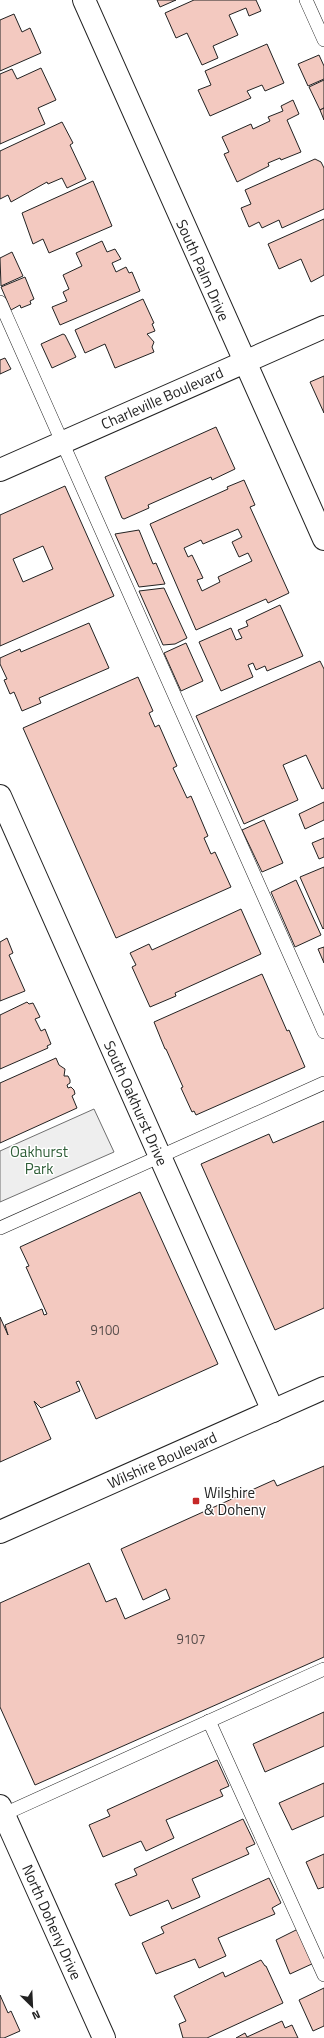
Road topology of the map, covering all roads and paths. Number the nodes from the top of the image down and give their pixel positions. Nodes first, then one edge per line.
1 (84, 0) edge
2 (306, 0) edge
3 (324, 40) edge
4 (0, 302) edge
5 (324, 327) edge
6 (244, 362) junction
7 (63, 442) junction
8 (0, 470) edge
9 (324, 539) edge
10 (0, 796) edge
11 (324, 1032) edge
12 (324, 1083) edge
13 (160, 1156) junction
14 (0, 1228) edge
15 (324, 1388) edge
16 (273, 1410) junction
17 (0, 1532) edge
18 (324, 1669) edge
19 (209, 1721) junction
20 (1, 1812) edge
21 (324, 1975) edge
22 (104, 2038) edge

1 - 6 street, South Palm Drive
2 - 3 lane
4 - 7 lane
5 - 6 street, Charleville Boulevard
6 - 7 street, Charleville Boulevard
6 - 9 street, South Palm Drive
7 - 8 street, Charleville Boulevard
7 - 11 lane
10 - 13 street, South Oakhurst Drive
12 - 13 lane
13 - 14 lane
13 - 16 street, South Oakhurst Drive
15 - 16 street, Wilshire Boulevard
16 - 17 street, Wilshire Boulevard
18 - 19 lane
19 - 20 lane
19 - 21 lane
20 - 22 street, North Doheny Drive

